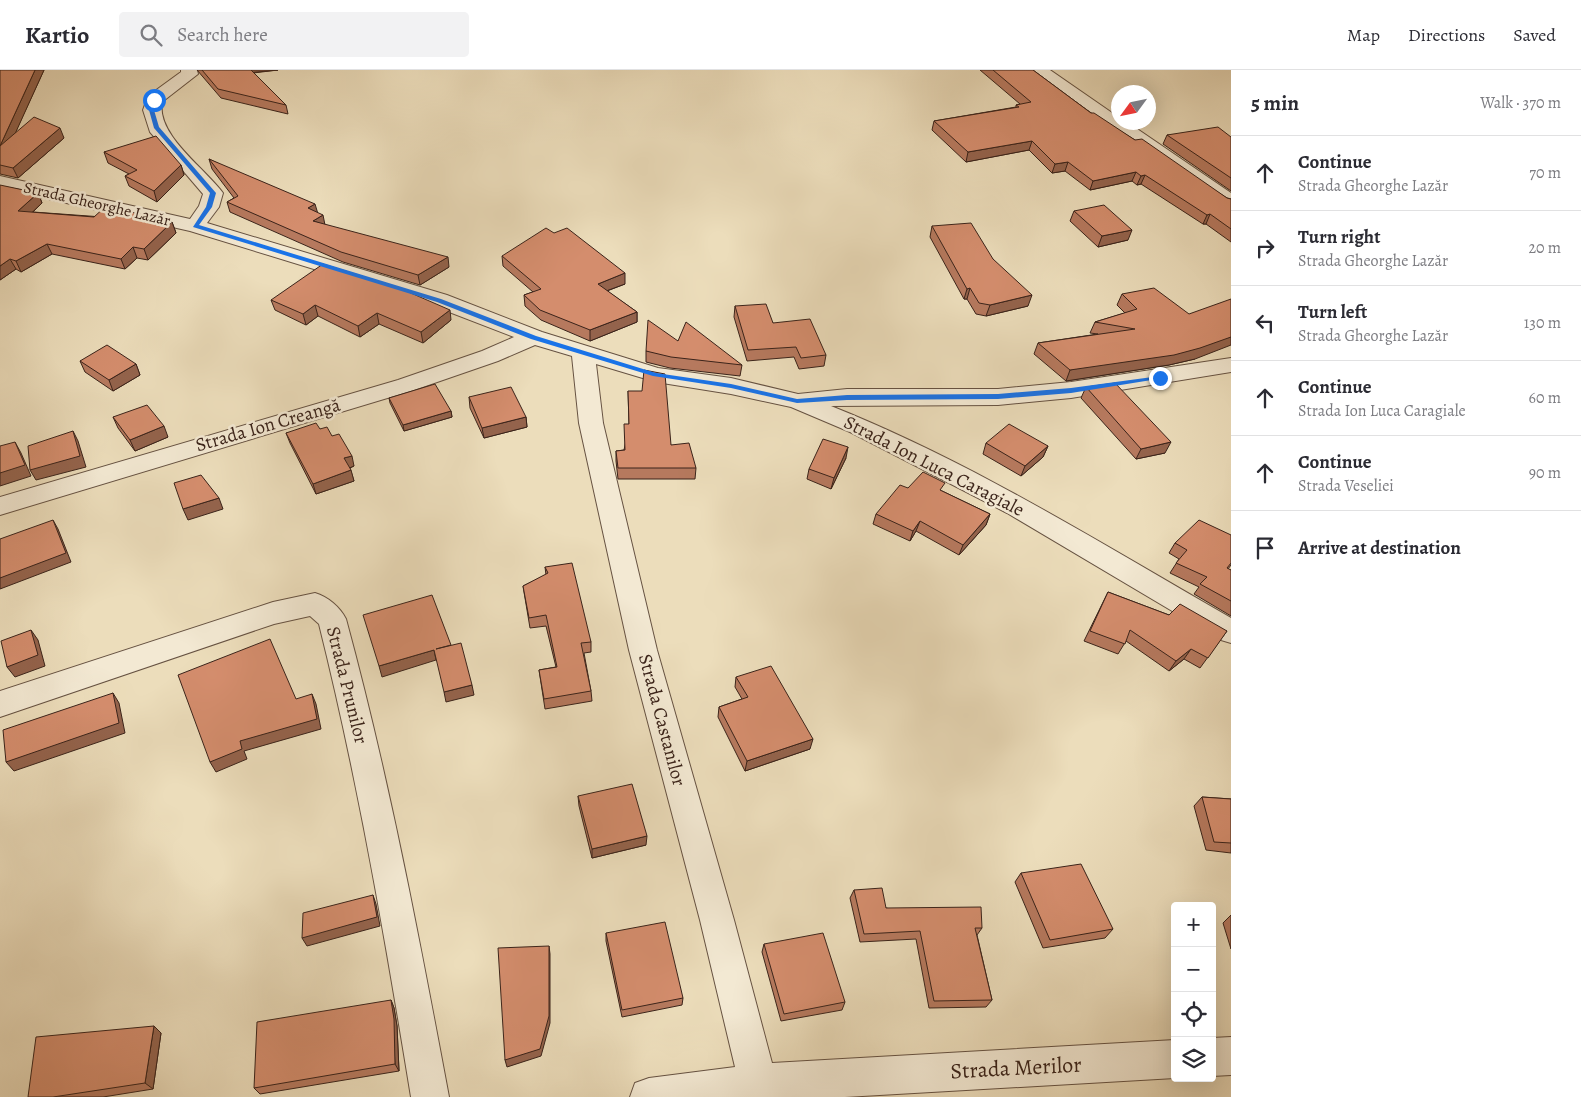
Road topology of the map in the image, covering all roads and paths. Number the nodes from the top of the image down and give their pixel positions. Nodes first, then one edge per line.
1 (189, 70) edge
2 (1039, 70) edge
3 (0, 182) edge
4 (1231, 202) edge
5 (195, 226) junction
6 (534, 337) junction
7 (583, 352) junction
8 (1231, 365) edge
9 (797, 401) junction
10 (0, 506) edge
11 (1231, 632) edge
12 (0, 704) edge
13 (1231, 1056) edge
14 (1216, 1057) edge
15 (1171, 1059) edge
16 (758, 1083) junction
17 (430, 1097) edge
18 (649, 1097) edge

1 - 5 street, Strada Gheorghe Lazăr
2 - 4 street
3 - 5 street, Strada Gheorghe Lazăr
5 - 6 street, Strada Gheorghe Lazăr
6 - 7 street, Strada Gheorghe Lazăr
6 - 10 street, Strada Ion Creangă
7 - 9 street, Strada Ion Luca Caragiale
7 - 16 street, Strada Castanilor
8 - 9 street
9 - 11 street, Strada Ion Luca Caragiale
12 - 17 street, Strada Prunilor
13 - 14 street
15 - 16 street, Strada Merilor
16 - 18 street, Strada Merilor

